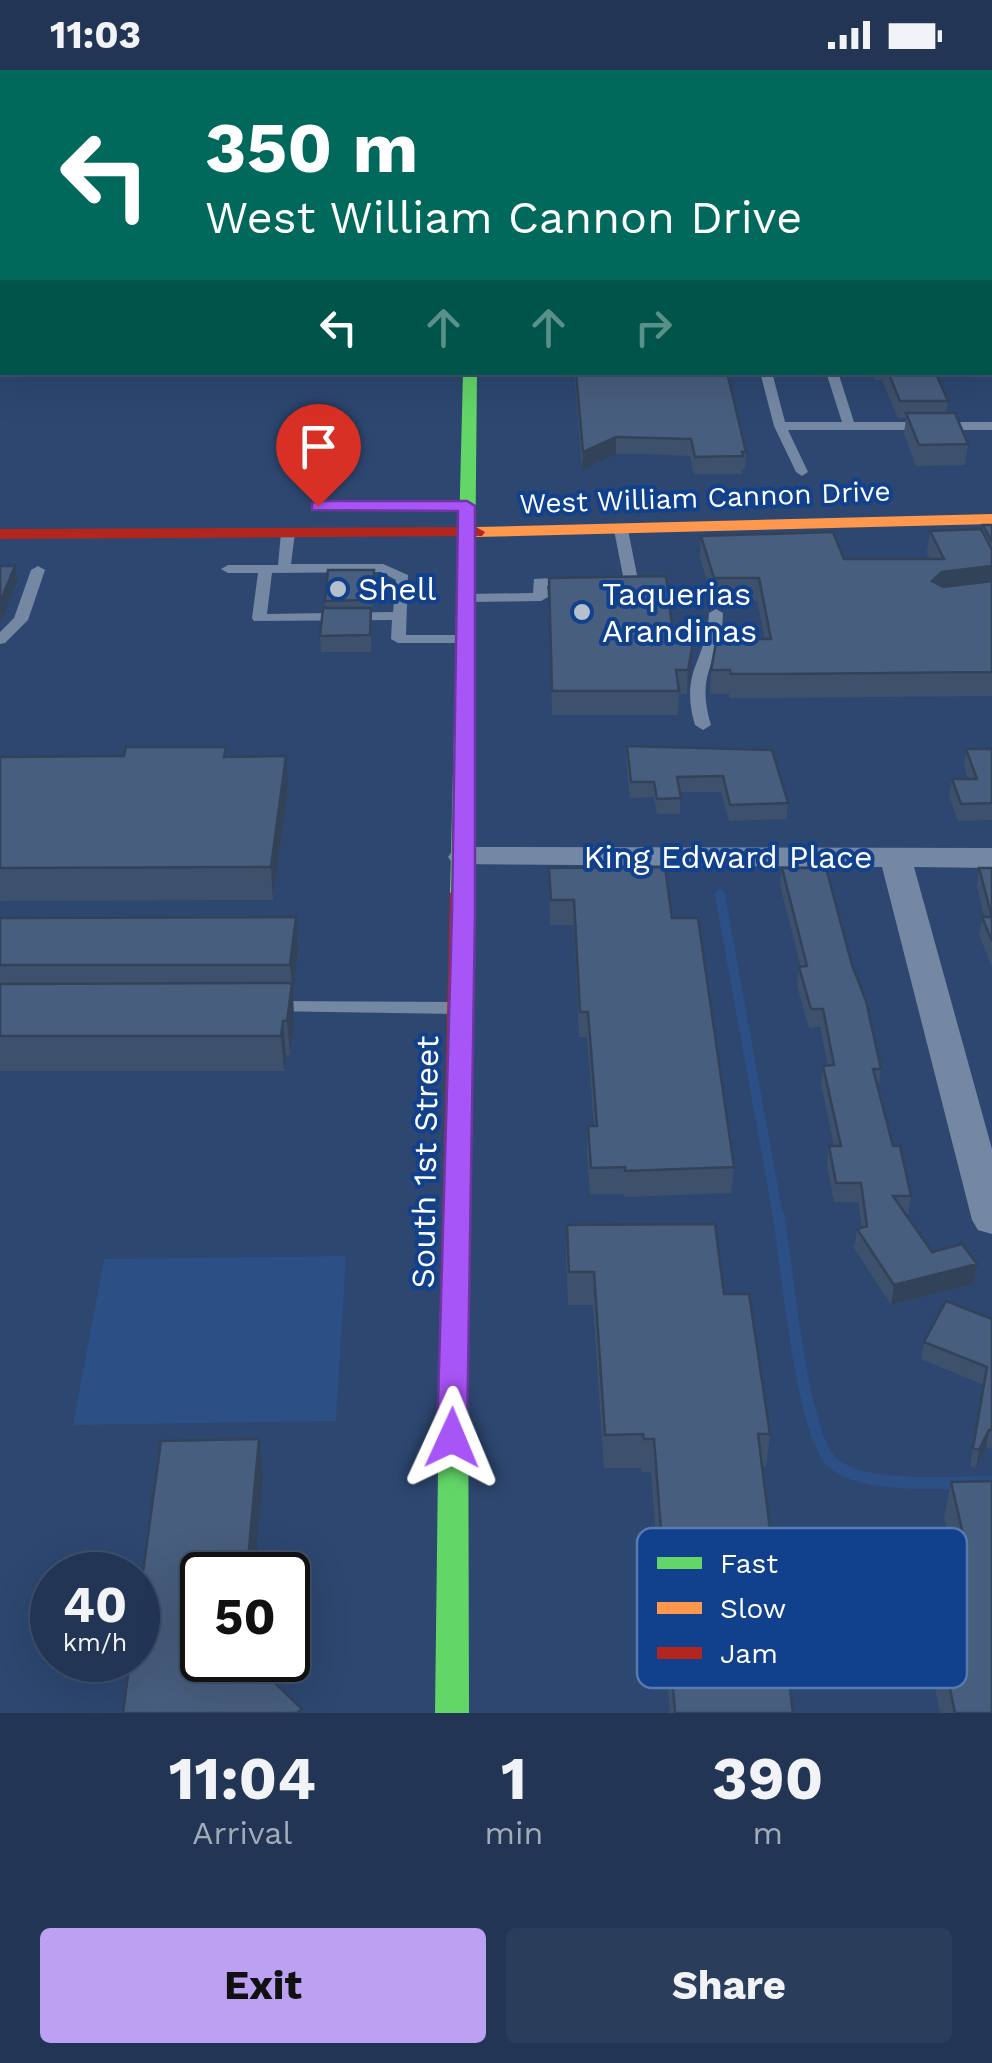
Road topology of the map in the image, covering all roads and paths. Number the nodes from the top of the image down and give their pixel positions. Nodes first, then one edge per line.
1 (470, 375) edge
2 (767, 375) edge
3 (833, 375) edge
4 (780, 426) junction
5 (849, 426) junction
6 (992, 426) edge
7 (802, 472) dead end
8 (992, 520) edge
9 (621, 530) junction
10 (288, 533) junction
11 (468, 533) junction
12 (0, 534) edge
13 (228, 569) dead end
14 (266, 569) junction
15 (284, 569) junction
16 (38, 570) dead end
17 (468, 598) junction
18 (716, 613) dead end
19 (400, 616) junction
20 (466, 639) junction
21 (0, 640) edge
22 (703, 725) dead end
23 (464, 857) junction
24 (894, 858) junction
25 (992, 858) edge
26 (256, 1007) edge
27 (461, 1008) junction
28 (992, 1220) edge
29 (452, 1713) edge

1 - 11 main road, South 1st Street
2 - 4 lane
3 - 5 lane
4 - 5 lane
4 - 7 lane
5 - 6 lane
8 - 9 main road, West William Cannon Drive
9 - 11 main road, West William Cannon Drive
9 - 17 lane
10 - 11 main road, West William Cannon Drive
10 - 12 main road, West William Cannon Drive
10 - 15 lane
11 - 17 main road, South 1st Street
13 - 14 lane
14 - 15 lane
14 - 19 lane
15 - 19 lane
16 - 21 lane
17 - 20 main road, South 1st Street
18 - 22 lane
19 - 20 lane
20 - 23 main road, South 1st Street
23 - 24 street, King Edward Place
23 - 27 main road, South 1st Street
24 - 25 street, King Edward Place
24 - 28 street
26 - 27 lane
27 - 29 main road, South 1st Street

